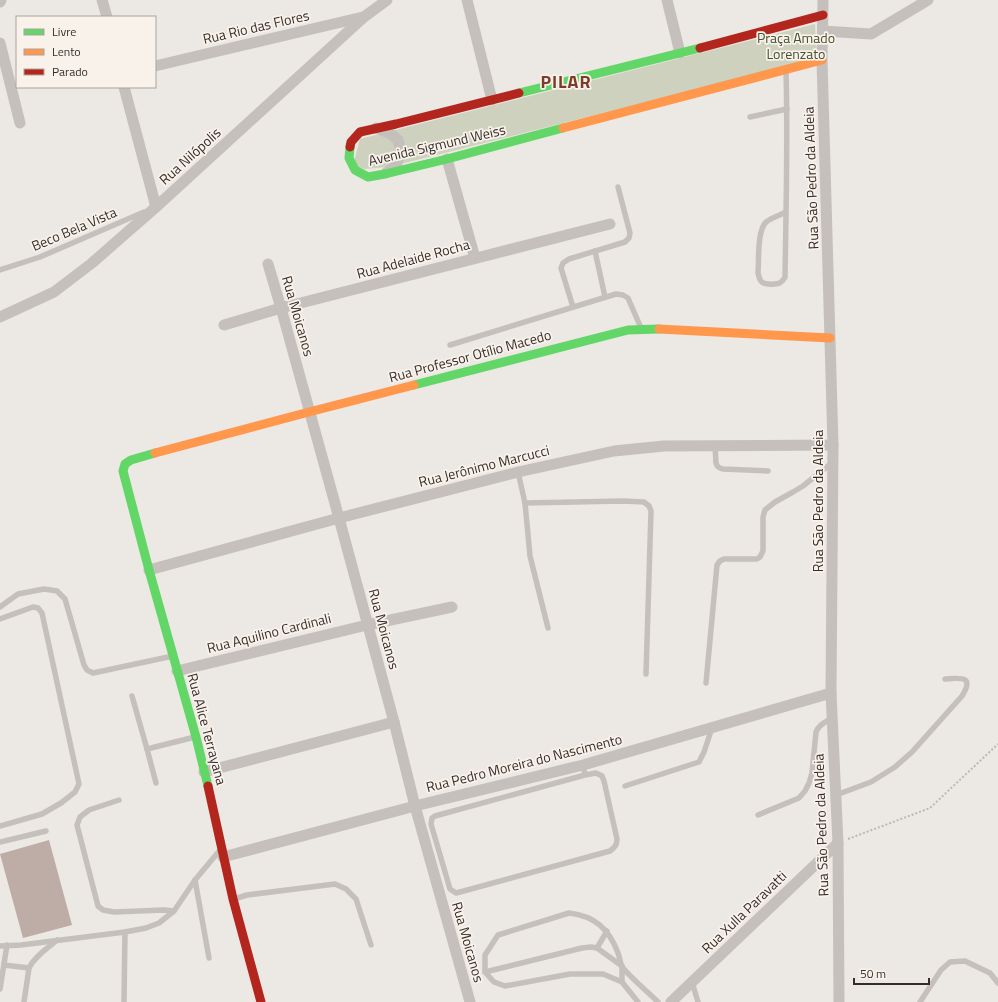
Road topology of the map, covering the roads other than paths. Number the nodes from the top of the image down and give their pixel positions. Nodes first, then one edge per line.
1 (102, 0) edge
2 (387, 0) edge
3 (467, 0) edge
4 (667, 0) edge
5 (823, 0) edge
6 (928, 0) edge
7 (824, 15) junction
8 (107, 16) edge
9 (364, 17) junction
10 (823, 31) junction
11 (0, 43) edge
12 (680, 53) junction
13 (822, 60) junction
14 (156, 66) edge
15 (786, 69) junction
16 (124, 88) edge
17 (492, 100) junction
18 (787, 110) junction
19 (750, 117) dead end
20 (20, 123) dead end
21 (375, 128) junction
22 (447, 159) junction
23 (385, 174) junction
24 (618, 186) dead end
25 (156, 207) junction
26 (786, 212) junction
27 (610, 224) dead end
28 (595, 251) junction
29 (474, 258) junction
30 (268, 264) dead end
31 (0, 270) edge
32 (605, 298) junction
33 (573, 307) junction
34 (281, 308) junction
35 (0, 316) edge
36 (224, 325) dead end
37 (641, 329) junction
38 (830, 338) junction
39 (450, 345) dead end
40 (310, 412) junction
41 (833, 445) junction
42 (714, 446) junction
43 (833, 462) junction
44 (125, 464) joint
45 (768, 471) dead end
46 (518, 472) junction
47 (525, 504) junction
48 (339, 518) junction
49 (149, 570) junction
50 (0, 607) edge
51 (452, 607) dead end
52 (0, 619) edge
53 (367, 625) junction
54 (548, 628) dead end
55 (173, 656) junction
56 (177, 671) junction
57 (646, 674) dead end
58 (945, 680) dead end
59 (706, 683) dead end
60 (831, 693) junction
61 (132, 696) dead end
62 (833, 717) junction
63 (394, 722) junction
64 (712, 728) junction
65 (196, 737) junction
66 (147, 749) junction
67 (584, 770) junction
68 (204, 772) junction
69 (156, 783) dead end
70 (625, 786) dead end
71 (836, 795) junction
72 (119, 800) dead end
73 (415, 806) junction
74 (758, 815) dead end
75 (0, 826) edge
76 (46, 831) dead end
77 (0, 842) edge
78 (838, 843) junction
79 (222, 853) junction
80 (195, 880) junction
81 (233, 899) junction
82 (174, 911) junction
83 (607, 931) junction
84 (125, 932) junction
85 (57, 940) junction
86 (7, 945) junction
87 (371, 945) dead end
88 (0, 946) edge
89 (597, 948) junction
90 (209, 958) dead end
91 (4, 965) junction
92 (622, 966) junction
93 (29, 968) junction
94 (485, 972) junction
95 (622, 982) junction
96 (692, 982) junction
97 (998, 983) edge
98 (0, 989) edge
99 (24, 1002) edge
100 (124, 1002) edge
101 (260, 1002) edge
102 (470, 1002) edge
103 (638, 1002) edge
104 (658, 1002) edge
105 (671, 1002) edge
106 (698, 1002) edge
107 (839, 1002) edge
108 (920, 1002) edge

1 - 8 street
2 - 9 street, Rua Nilópolis
3 - 17 street
4 - 12 street
5 - 7 street, Rua São Pedro da Aldeia
6 - 10 street
7 - 10 street, Rua São Pedro da Aldeia
7 - 12 street, Avenida Sigmund Weiss
9 - 14 street, Rua Rio das Flores
9 - 25 street, Rua Nilópolis
10 - 13 street, Rua São Pedro da Aldeia
11 - 20 street
12 - 17 street, Avenida Sigmund Weiss
13 - 15 street, Avenida Sigmund Weiss
13 - 38 street, Rua São Pedro da Aldeia
15 - 18 lane
15 - 22 street, Avenida Sigmund Weiss
16 - 25 street
17 - 21 street, Avenida Sigmund Weiss
18 - 19 lane
18 - 26 lane
21 - 23 street
21 - 23 street, Avenida Sigmund Weiss
22 - 23 street, Avenida Sigmund Weiss
22 - 29 street
24 - 28 lane
25 - 31 lane, Beco Bela Vista
25 - 35 street, Rua Nilópolis
26 - 26 lane
27 - 29 street, Rua Adelaide Rocha
28 - 32 lane
28 - 33 lane
29 - 34 street, Rua Adelaide Rocha
30 - 34 street, Rua Moicanos
32 - 33 lane
32 - 37 lane
33 - 39 lane
34 - 36 street, Rua Adelaide Rocha
34 - 40 street, Rua Moicanos
37 - 38 street, Rua Professor Otílio Macedo
37 - 40 street, Rua Professor Otílio Macedo
38 - 41 street, Rua São Pedro da Aldeia
40 - 44 street, Rua Professor Otílio Macedo
40 - 48 street, Rua Moicanos
41 - 42 street, Rua Jerônimo Marcucci
41 - 43 street, Rua São Pedro da Aldeia
42 - 45 lane
42 - 46 street, Rua Jerônimo Marcucci
43 - 59 lane
43 - 60 street, Rua São Pedro da Aldeia
44 - 49 street, Rua Alice Terrayana
46 - 47 lane
46 - 48 street, Rua Jerônimo Marcucci
47 - 54 lane
47 - 57 lane
48 - 49 street, Rua Jerônimo Marcucci
48 - 53 street, Rua Moicanos
49 - 55 street, Rua Alice Terrayana
50 - 55 lane
51 - 53 street, Rua Aquilino Cardinali
52 - 75 lane
53 - 56 street, Rua Aquilino Cardinali
53 - 63 street, Rua Moicanos
55 - 56 street, Rua Alice Terrayana
56 - 65 street, Rua Alice Terrayana
58 - 71 lane
60 - 62 street, Rua São Pedro da Aldeia
60 - 64 street, Rua Pedro Moreira do Nascimento
61 - 66 lane
62 - 71 street, Rua São Pedro da Aldeia
62 - 74 lane
63 - 68 street
63 - 73 street, Rua Moicanos
64 - 67 street, Rua Pedro Moreira do Nascimento
64 - 70 lane
65 - 66 lane
65 - 68 street, Rua Alice Terrayana
66 - 69 lane
67 - 67 lane
67 - 73 street, Rua Pedro Moreira do Nascimento
68 - 79 street, Rua Alice Terrayana
71 - 78 street, Rua São Pedro da Aldeia
72 - 82 lane
73 - 79 street, Rua Pedro Moreira do Nascimento
73 - 102 street, Rua Moicanos
76 - 77 lane
78 - 96 street, Rua Xulla Paravatti
78 - 107 street, Rua São Pedro da Aldeia
79 - 80 lane
79 - 81 street, Rua Alice Terrayana
80 - 82 lane
80 - 90 lane
81 - 87 lane
81 - 101 street, Rua Alice Terrayana
82 - 84 lane
83 - 89 lane
83 - 92 lane
83 - 94 lane
84 - 85 lane
84 - 100 lane
85 - 86 lane
85 - 93 lane
86 - 88 lane
86 - 91 lane
89 - 92 lane
89 - 94 lane
91 - 93 lane
91 - 98 lane
92 - 95 lane
92 - 104 lane
93 - 99 lane
94 - 95 lane
95 - 103 lane
96 - 105 street, Rua Xulla Paravatti
96 - 106 lane
97 - 108 lane

